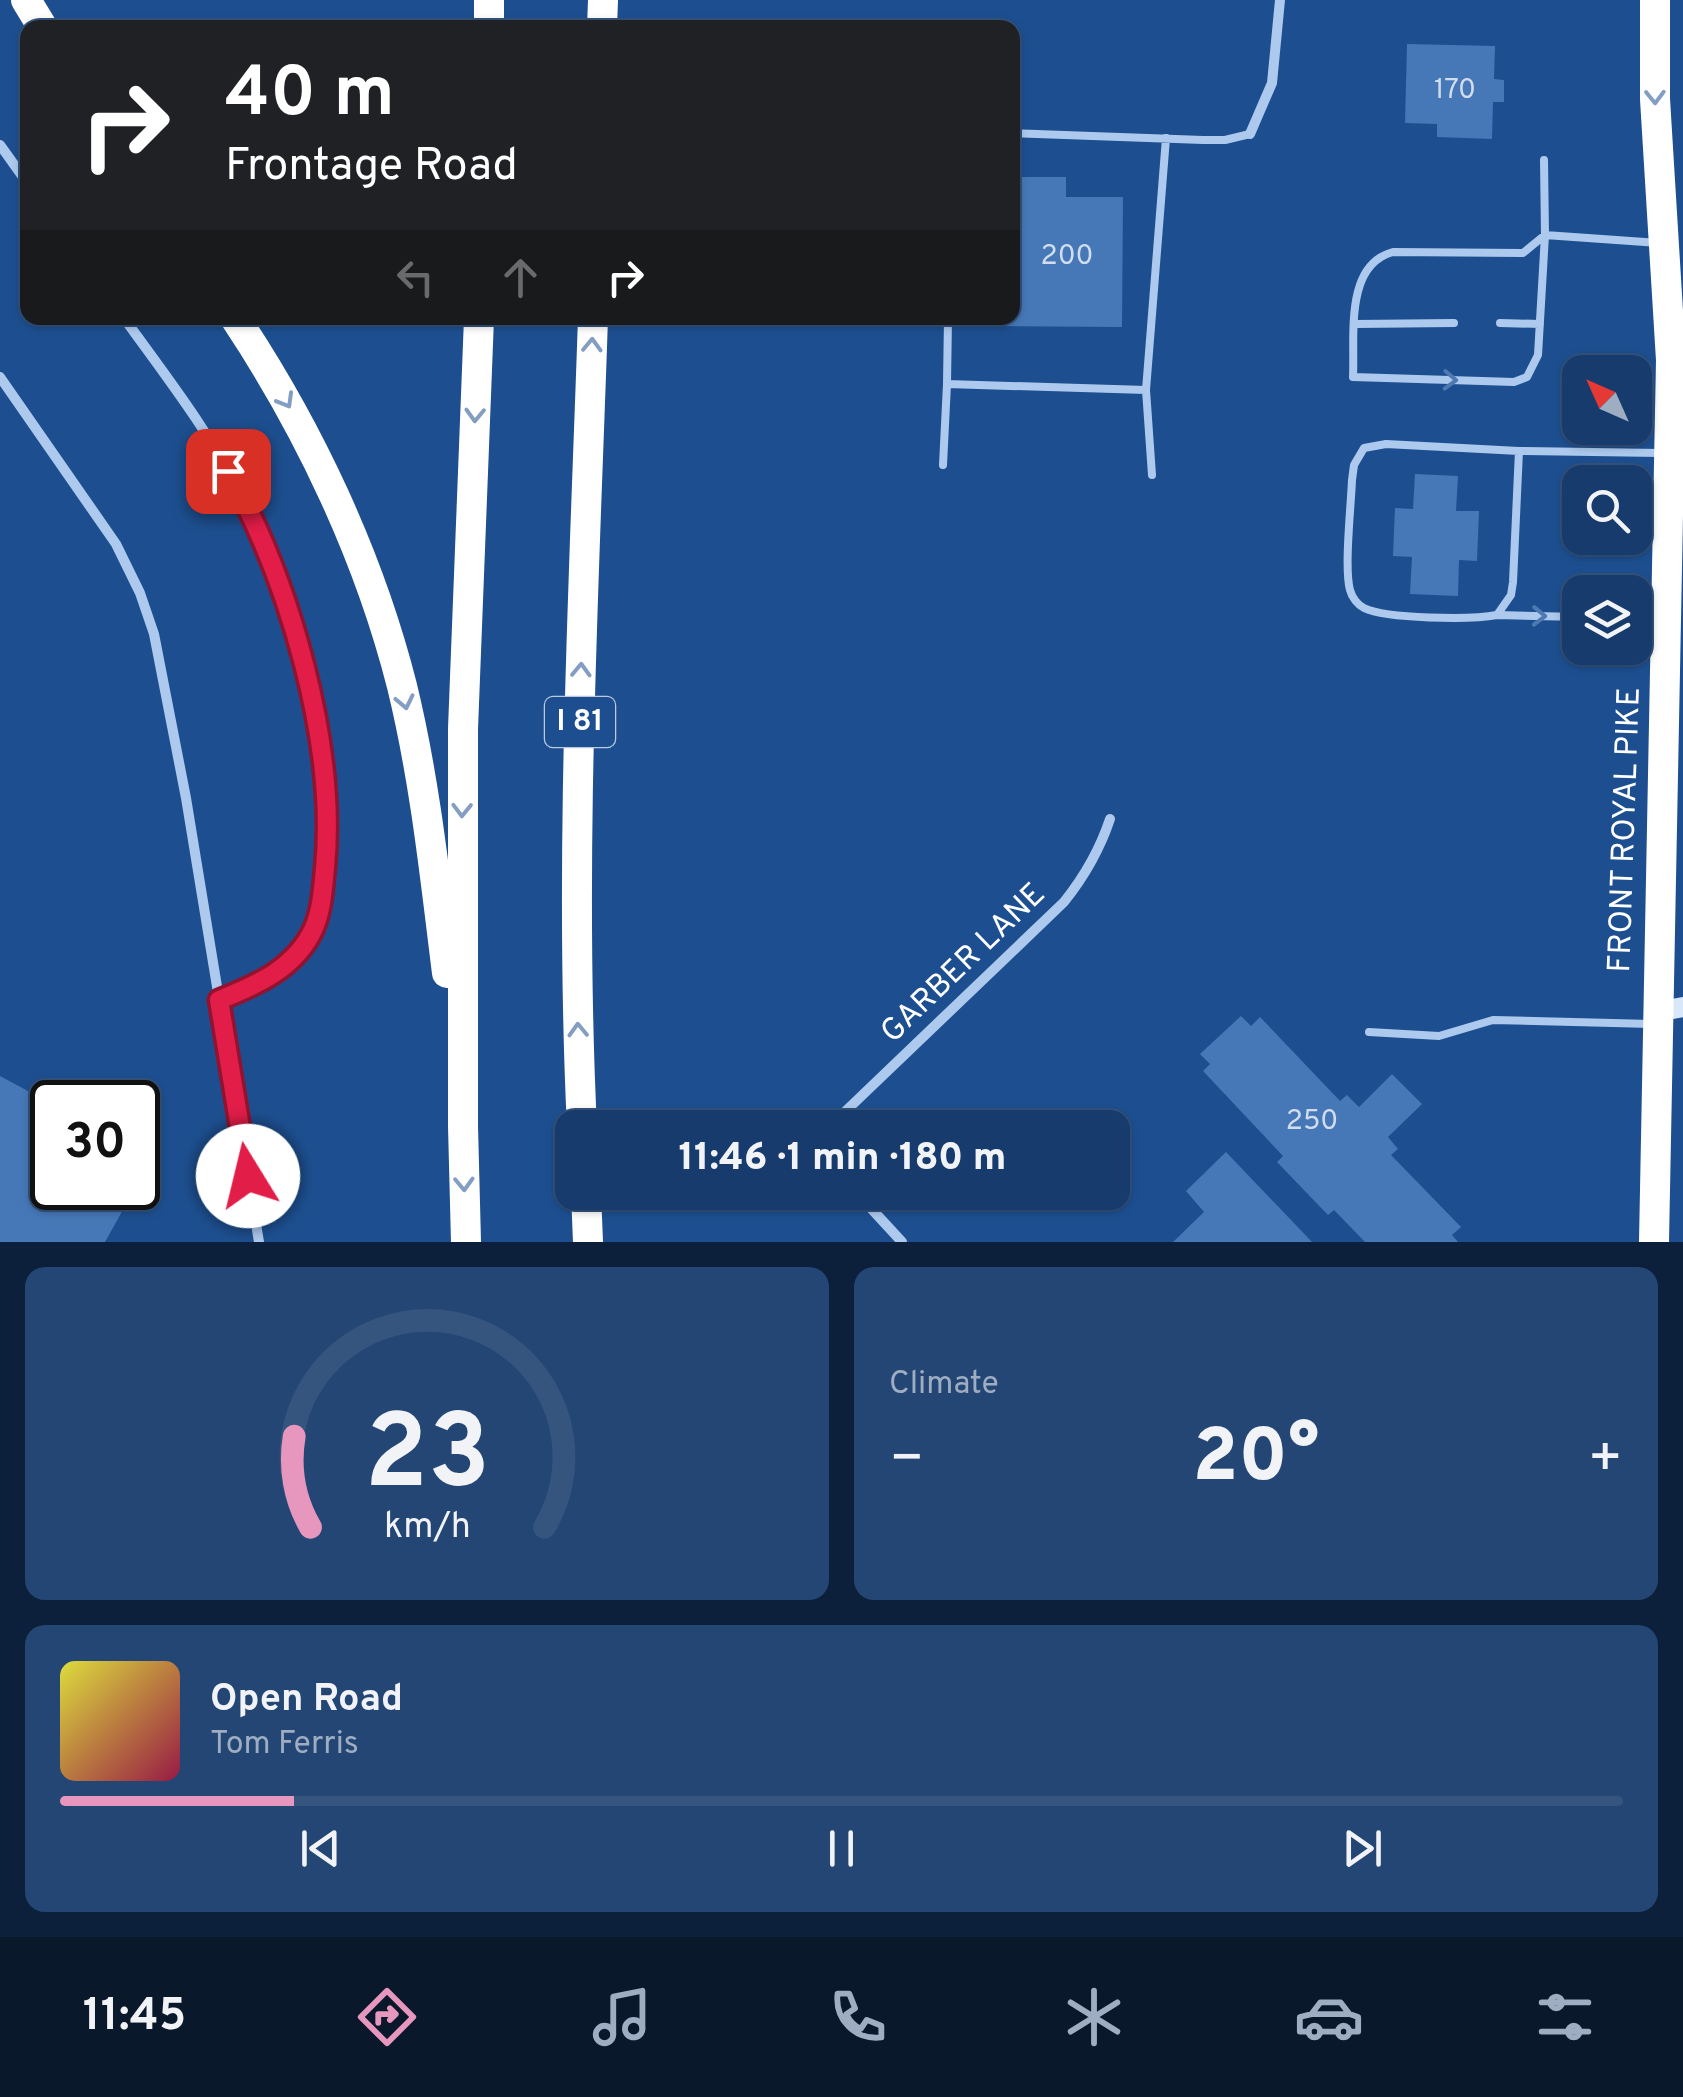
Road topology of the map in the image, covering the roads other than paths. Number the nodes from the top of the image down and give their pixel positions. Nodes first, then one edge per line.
1 (1280, 0) edge
2 (1655, 0) edge
3 (1020, 133) edge
4 (1250, 134) joint
5 (1166, 138) junction
6 (0, 145) edge
7 (1544, 160) dead end
8 (20, 173) edge
9 (1545, 235) junction
10 (1674, 241) edge
11 (1683, 288) edge
12 (1454, 323) dead end
13 (1500, 323) dead end
14 (1355, 324) junction
15 (1540, 324) junction
16 (129, 325) edge
17 (239, 325) edge
18 (479, 325) edge
19 (594, 325) edge
20 (948, 325) edge
21 (1679, 365) edge
22 (0, 377) edge
23 (947, 384) junction
24 (1146, 390) junction
25 (1519, 451) junction
26 (1671, 452) junction
27 (944, 465) dead end
28 (1152, 476) dead end
29 (1497, 615) junction
30 (1562, 616) edge
31 (1652, 617) edge
32 (1672, 618) junction
33 (1110, 818) dead end
34 (219, 1000) junction
35 (1665, 1014) edge
36 (1369, 1032) dead end
37 (581, 1110) edge
38 (847, 1110) edge
39 (463, 1126) junction
40 (587, 1210) edge
41 (873, 1210) edge
42 (259, 1242) edge
43 (466, 1242) edge
44 (588, 1242) edge
45 (902, 1242) edge
46 (1654, 1242) edge

1 - 4 street
2 -> 10 highway, FRONT ROYAL PIKE
3 - 5 lane
4 - 5 lane
5 - 24 lane
6 - 8 street
7 - 9 lane
9 - 10 lane
9 - 14 lane
9 - 15 lane
10 - 21 highway, FRONT ROYAL PIKE
11 - 21 highway, FRONT ROYAL PIKE
12 - 14 lane
13 - 15 lane
14 -> 15 lane
16 - 34 street
17 -> 39 highway
18 -> 39 highway
37 -> 19 highway, I 81
20 - 23 lane
21 - 26 highway, FRONT ROYAL PIKE
22 - 34 street
23 - 24 lane
23 - 27 lane
24 - 28 lane
25 - 26 lane
25 - 29 lane
25 - 29 lane
26 - 32 highway, FRONT ROYAL PIKE
29 -> 30 lane
31 - 32 lane
32 - 35 highway, FRONT ROYAL PIKE
33 - 38 street, GARBER LANE
34 - 42 street
35 - 36 lane
35 - 46 highway, FRONT ROYAL PIKE
39 -> 43 highway
40 - 44 highway
41 - 45 street

